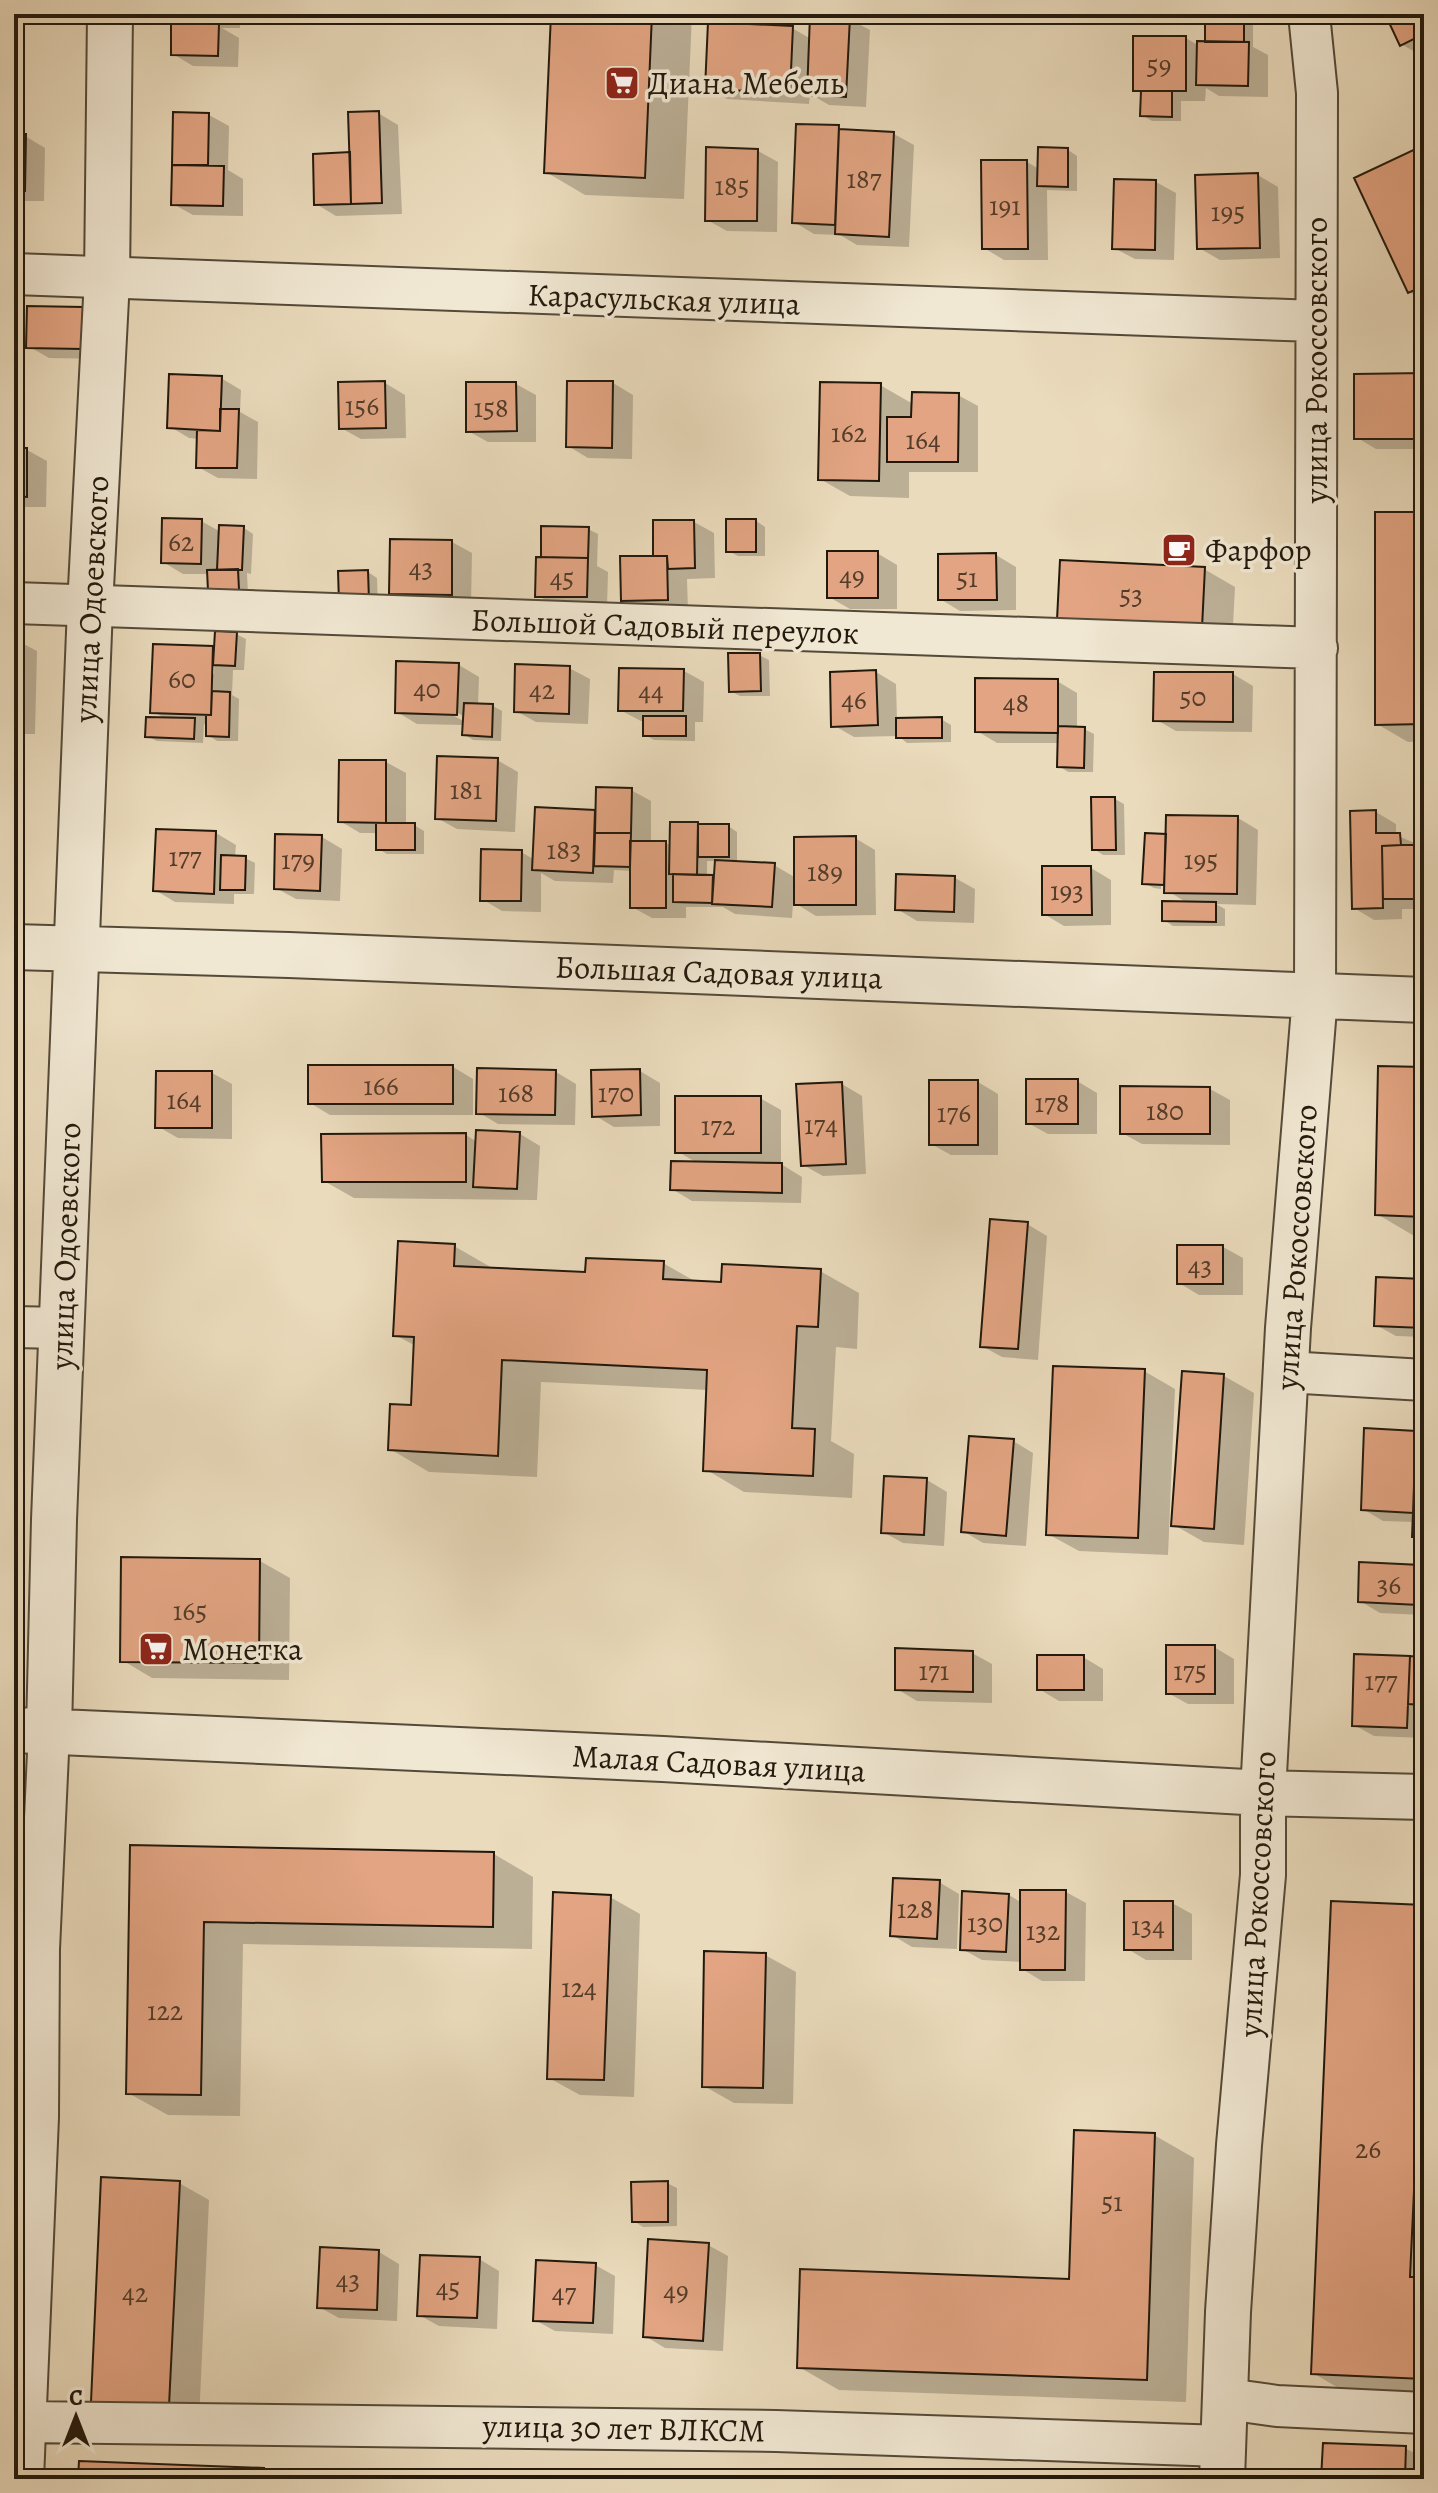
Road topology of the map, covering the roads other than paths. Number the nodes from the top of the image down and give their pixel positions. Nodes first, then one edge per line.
1 (110, 14) edge
2 (1309, 14) edge
3 (14, 274) edge
4 (107, 279) junction
5 (1315, 321) junction
6 (14, 603) edge
7 (90, 607) junction
8 (1317, 648) junction
9 (14, 947) edge
10 (77, 949) junction
11 (1315, 996) junction
12 (1424, 1000) edge
13 (14, 1327) edge
14 (62, 1328) junction
15 (1286, 1372) junction
16 (1424, 1380) edge
17 (32, 1730) edge
18 (1263, 1793) junction
19 (1424, 1797) edge
20 (1227, 2399) junction
21 (1424, 2413) edge
22 (25, 2422) junction
23 (1223, 2462) edge
24 (23, 2479) edge

1 - 4 street, улица Одоевского
2 - 5 street, улица Рокоссовского
3 - 4 street, Карасульская улица
4 - 5 street, Карасульская улица
4 - 7 street, улица Одоевского
5 - 8 street, улица Рокоссовского
6 - 7 street, Большой Садовый переулок
7 - 8 street, Большой Садовый переулок
7 - 10 street, улица Одоевского
8 - 11 street, улица Рокоссовского
9 - 10 street, Большая Садовая улица
10 - 11 street, Большая Садовая улица
10 - 14 street, улица Одоевского
11 - 12 street, Большая Садовая улица
11 - 15 street, улица Рокоссовского
13 - 14 street
14 - 17 street, улица Одоевского
15 - 16 street
15 - 18 street, улица Рокоссовского
17 - 18 street, Малая Садовая улица
17 - 22 street, улица Одоевского
18 - 19 street, Малая Садовая улица
18 - 20 street, улица Рокоссовского
20 - 21 street
20 - 23 street, улица Рокоссовского
22 - 23 street, улица 30 лет ВЛКСМ
22 - 24 street, улица Одоевского

